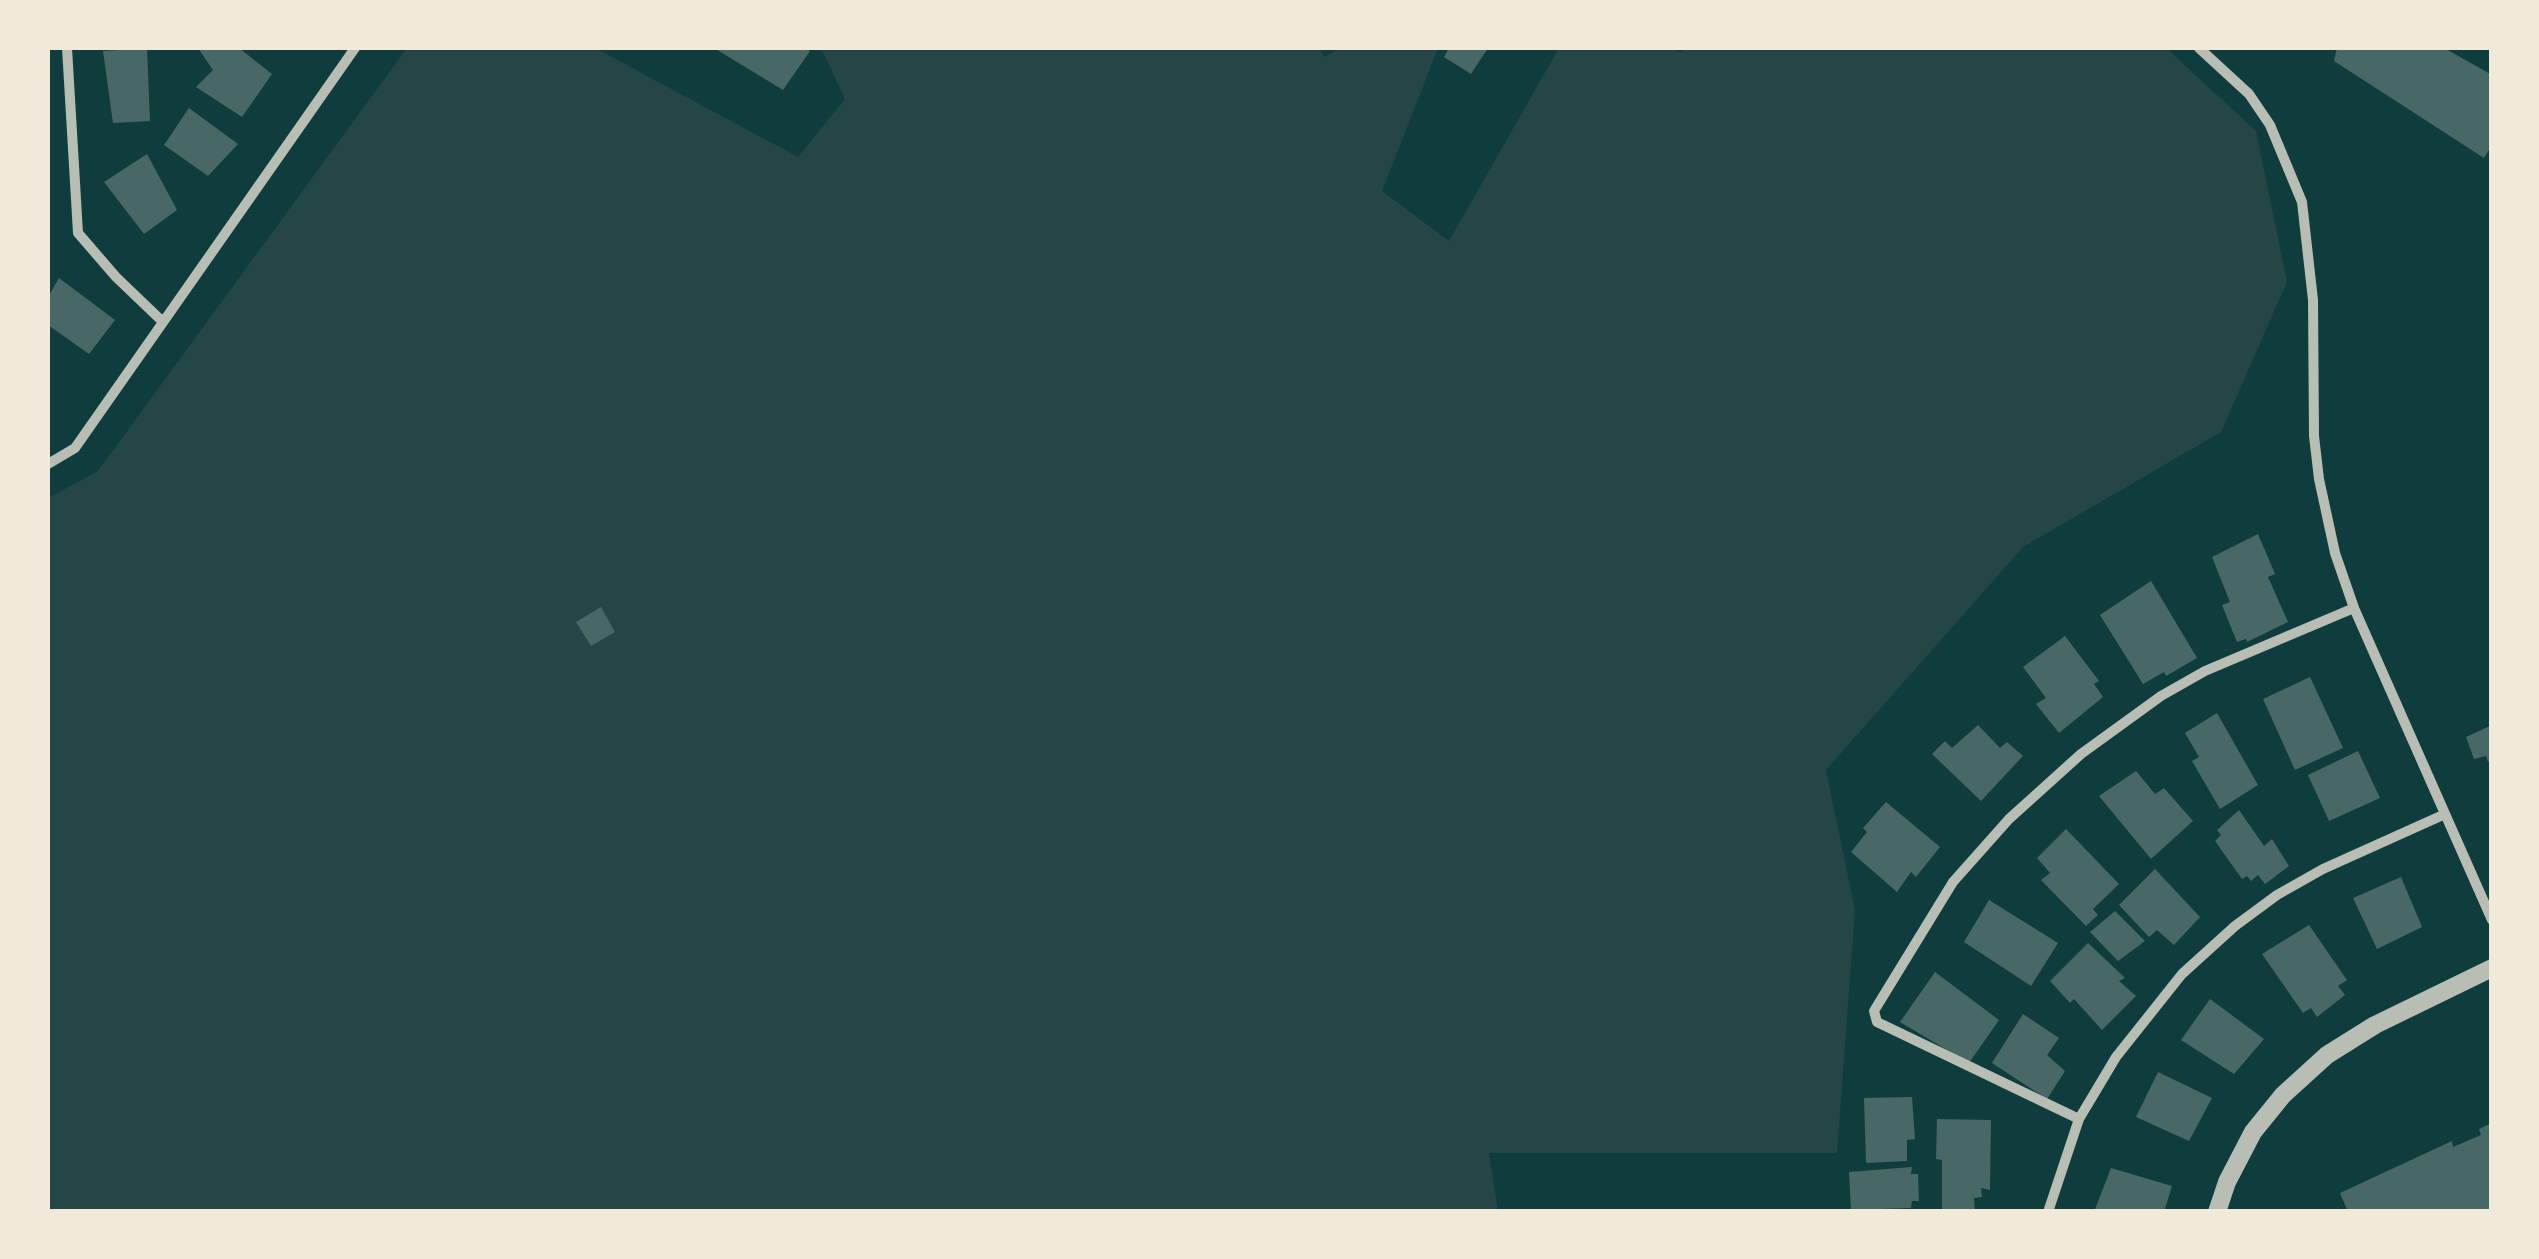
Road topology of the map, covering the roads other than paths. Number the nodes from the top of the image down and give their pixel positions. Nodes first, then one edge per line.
1 (66, 48) edge
2 (356, 48) edge
3 (2199, 48) edge
4 (163, 322) junction
5 (48, 464) edge
6 (2354, 608) junction
7 (2444, 815) junction
8 (2492, 920) edge
9 (2492, 968) edge
10 (2079, 1120) junction
11 (2048, 1212) edge
12 (2217, 1212) edge

1 - 4 street
2 - 4 street
3 - 6 street
4 - 5 street
6 - 7 street
6 - 10 street
7 - 8 street
7 - 10 street
9 - 12 street
10 - 11 street

